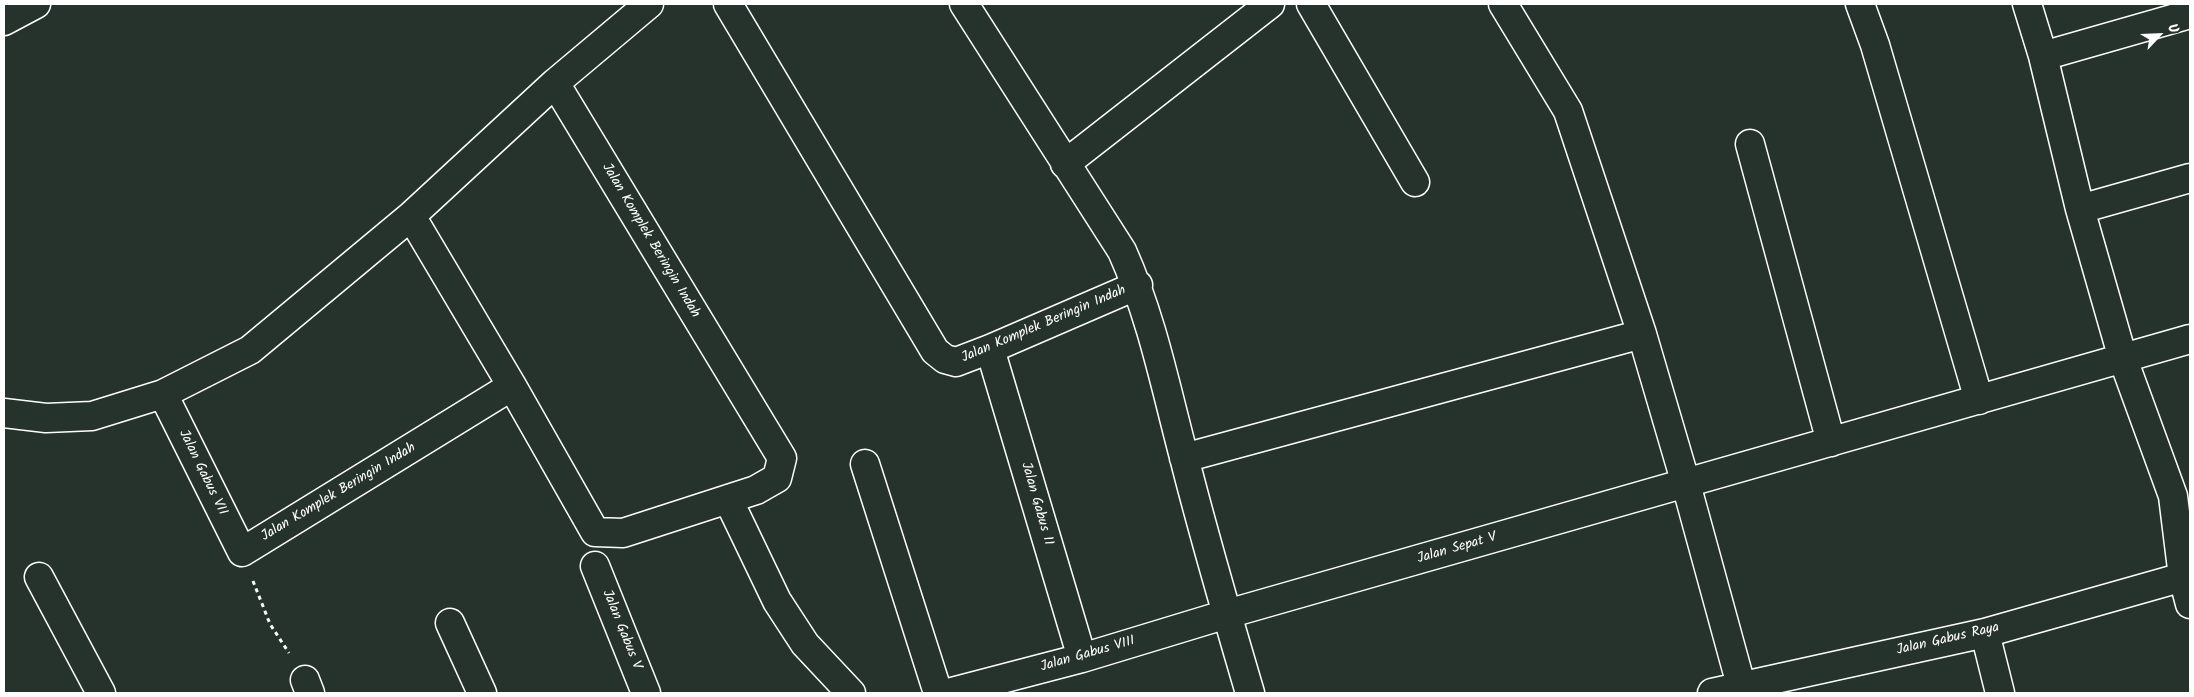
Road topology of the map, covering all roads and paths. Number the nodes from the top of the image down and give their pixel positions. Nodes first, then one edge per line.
1 (36, 4) edge
2 (649, 4) edge
3 (728, 4) edge
4 (964, 4) edge
5 (1270, 4) edge
6 (1311, 4) edge
7 (1503, 4) edge
8 (1860, 4) edge
9 (2028, 4) edge
10 (2190, 14) edge
11 (4, 21) edge
12 (2043, 56) junction
13 (555, 83) junction
14 (1750, 144) dead end
15 (1065, 164) junction
16 (2190, 178) edge
17 (1415, 182) dead end
18 (2080, 209) junction
19 (411, 216) junction
20 (1138, 285) junction
21 (1642, 334) junction
22 (2190, 339) edge
23 (990, 349) junction
24 (2123, 359) junction
25 (512, 386) junction
26 (163, 394) junction
27 (1979, 400) junction
28 (4, 414) edge
29 (1831, 442) junction
30 (1184, 458) junction
31 (865, 464) dead end
32 (1686, 484) junction
33 (2182, 493) edge
34 (728, 500) junction
35 (242, 552) junction
36 (595, 566) dead end
37 (39, 577) dead end
38 (2183, 577) junction
39 (2190, 604) edge
40 (1227, 614) junction
41 (450, 623) dead end
42 (1985, 633) junction
43 (1082, 658) junction
44 (1741, 685) junction
45 (308, 686) edge
46 (101, 693) edge
47 (482, 693) edge
48 (646, 693) edge
49 (851, 693) edge
50 (938, 693) edge
51 (948, 693) edge
52 (1250, 693) edge
53 (1712, 693) edge
54 (2000, 693) edge

1 - 11 street
2 - 13 street
3 - 23 street, Jalan Komplek Beringin Indah
4 - 15 street, Jalan Komplek Beringin Indah
5 - 15 street
6 - 17 street
7 - 21 street
8 - 27 street
9 - 12 street
10 - 12 street
12 - 18 street
13 - 19 street
13 - 34 street, Jalan Komplek Beringin Indah
14 - 29 street
15 - 20 street, Jalan Komplek Beringin Indah
16 - 18 street
18 - 24 street
19 - 25 street, Jalan Komplek Beringin Indah
19 - 26 street
20 - 23 street, Jalan Komplek Beringin Indah
20 - 30 street
21 - 30 street
21 - 32 street
22 - 24 street, Jalan Sepat V
23 - 43 street, Jalan Gabus II
24 - 27 street, Jalan Sepat V
24 - 33 street
25 - 34 street, Jalan Komplek Beringin Indah
25 - 35 street, Jalan Komplek Beringin Indah
26 - 28 street
26 - 35 street, Jalan Gabus VII
27 - 29 street, Jalan Sepat V
29 - 32 street, Jalan Sepat V
30 - 40 street
31 - 50 street
32 - 40 street, Jalan Sepat V
32 - 44 street
33 - 38 street
34 - 49 street
35 - 45 path
36 - 48 street, Jalan Gabus V
37 - 46 street
38 - 39 street
38 - 42 street, Jalan Gabus Raya
40 - 43 street, Jalan Gabus VIII
40 - 52 street
41 - 47 street
42 - 44 street, Jalan Gabus Raya
42 - 54 street
43 - 51 street, Jalan Gabus VIII
44 - 53 street, Jalan Gabus Raya

